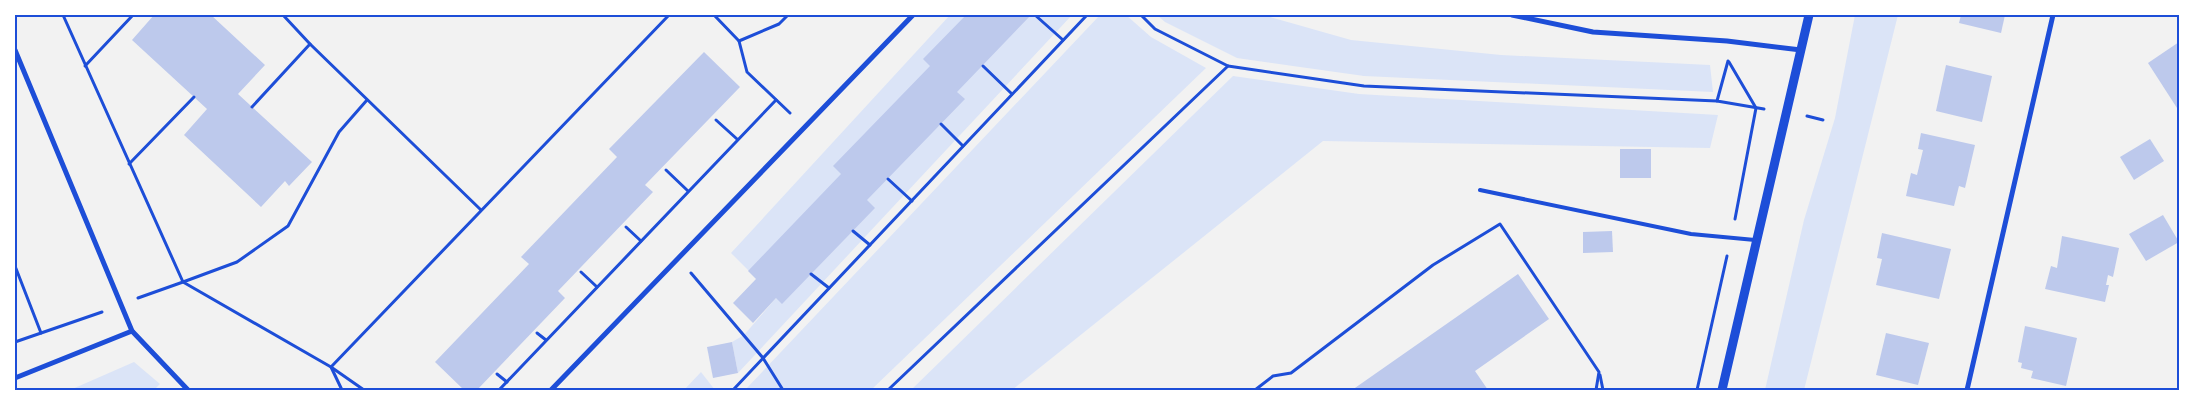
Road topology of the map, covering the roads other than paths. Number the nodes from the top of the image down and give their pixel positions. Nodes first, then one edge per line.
1 (913, 15) edge
2 (1512, 15) edge
3 (1808, 15) edge
4 (2053, 15) edge
5 (15, 50) edge
6 (1801, 50) junction
7 (1480, 190) dead end
8 (1756, 240) junction
9 (132, 332) junction
10 (15, 378) edge
11 (188, 390) edge
12 (551, 390) edge
13 (1722, 390) edge
14 (1967, 390) edge

1 - 12 street
2 - 6 street
3 - 6 street
4 - 14 street
5 - 9 street
6 - 8 street
7 - 8 lane
8 - 13 street
9 - 10 street
9 - 11 street

